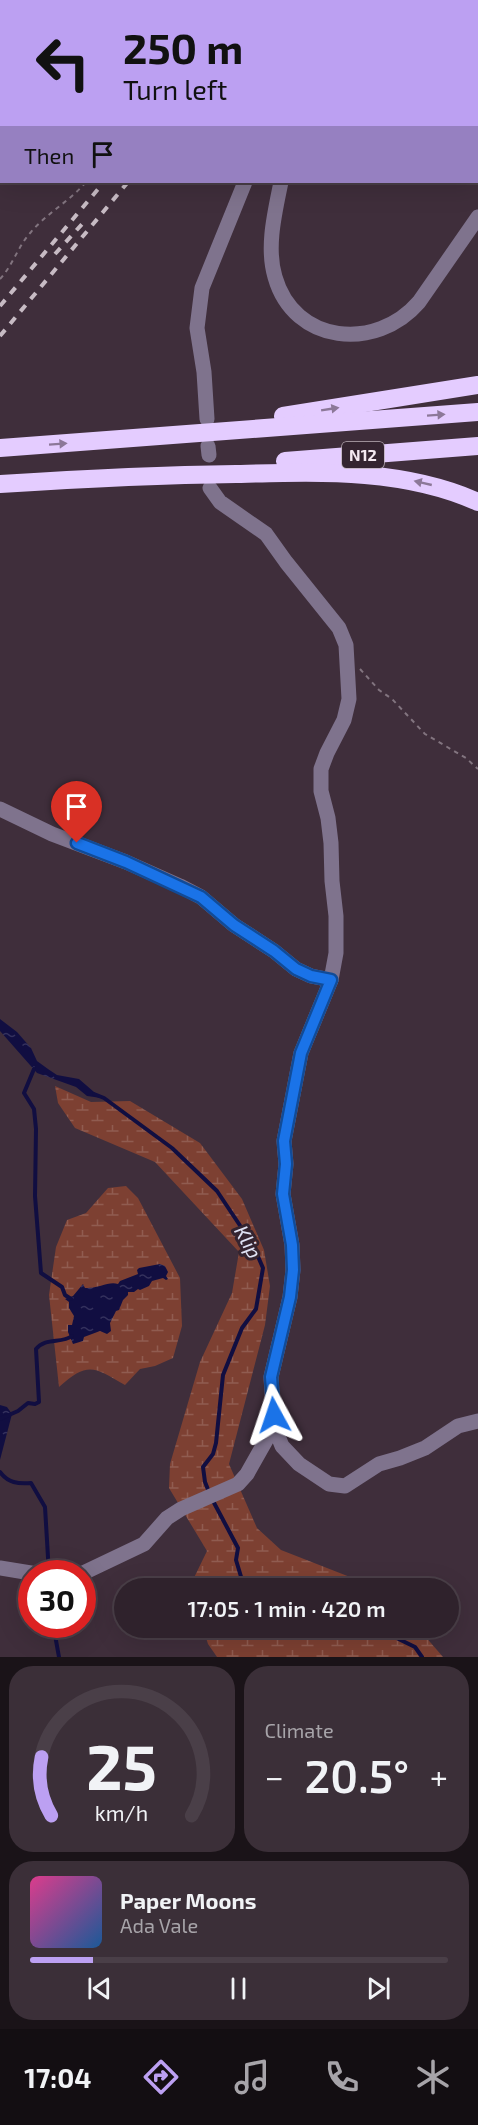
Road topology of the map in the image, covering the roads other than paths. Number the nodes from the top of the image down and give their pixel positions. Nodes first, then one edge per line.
1 (245, 183) edge
2 (281, 183) edge
3 (478, 217) edge
4 (478, 385) edge
5 (478, 412) edge
6 (207, 419) dead end
7 (121, 439) junction
8 (478, 446) edge
9 (0, 448) edge
10 (110, 477) junction
11 (0, 484) edge
12 (210, 488) dead end
13 (478, 502) edge
14 (0, 809) edge
15 (331, 980) junction
16 (478, 1421) edge
17 (274, 1426) junction
18 (96, 1567) edge
19 (0, 1568) edge
20 (18, 1571) edge

1 - 6 street
2 - 3 street
7 -> 4 highway
7 -> 5 highway, N12
9 -> 7 highway, N12
8 - 10 highway, N12
10 - 11 highway, N12
13 -> 10 highway
12 - 15 street
14 - 15 street
15 - 17 street
16 - 17 street
17 - 18 street
19 - 20 street

